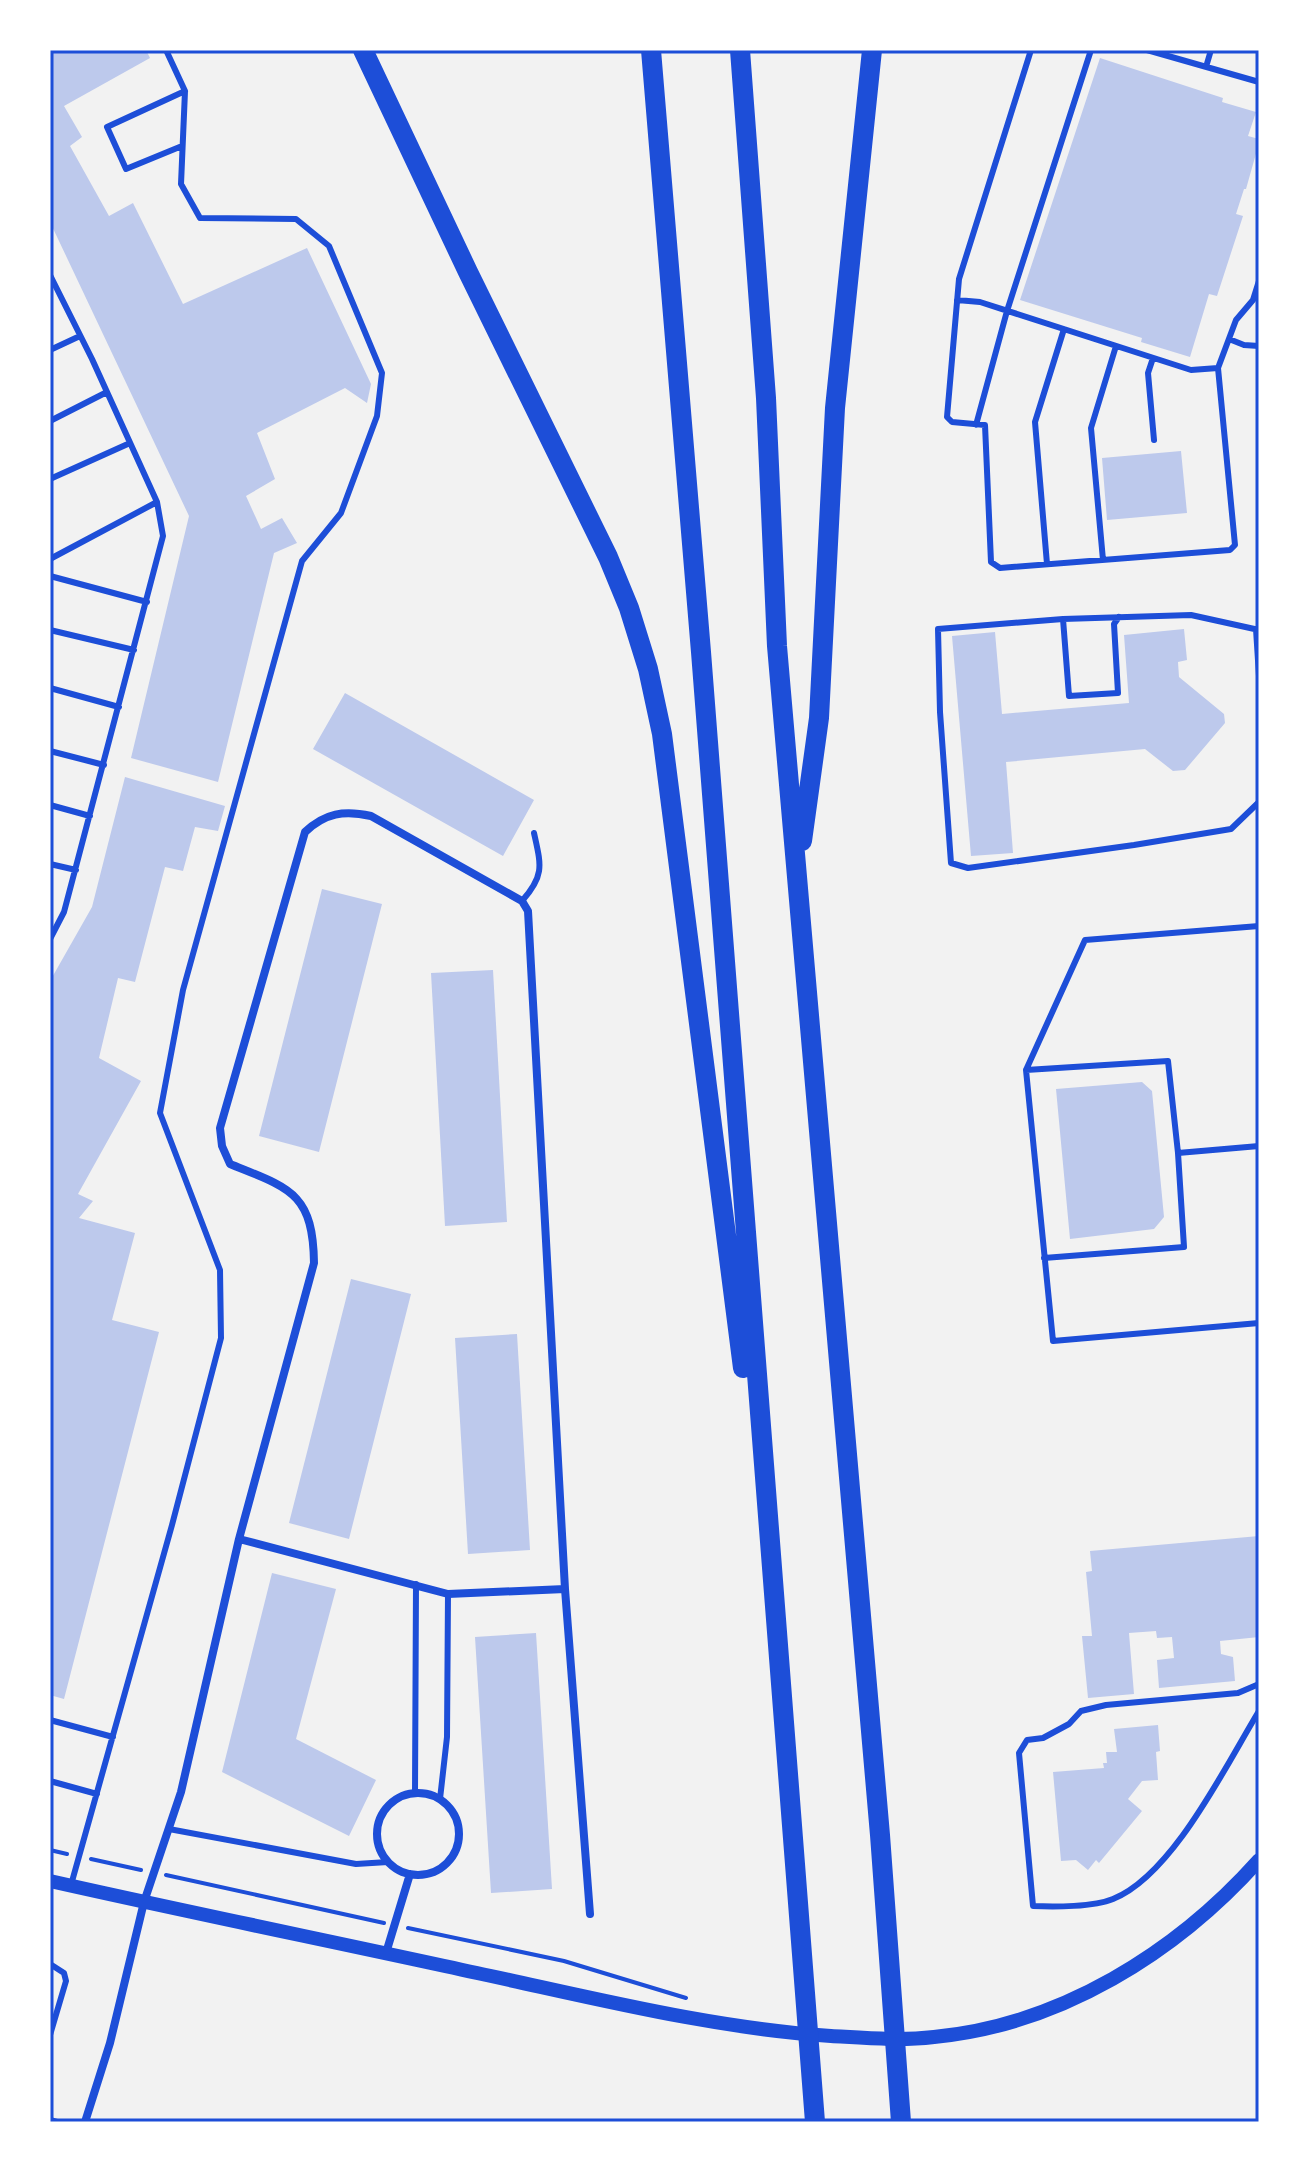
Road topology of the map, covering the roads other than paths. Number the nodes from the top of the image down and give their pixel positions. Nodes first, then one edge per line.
1 (166, 50) edge
2 (363, 50) edge
3 (651, 50) edge
4 (740, 50) edge
5 (872, 50) edge
6 (1031, 50) edge
7 (1091, 50) edge
8 (1147, 50) edge
9 (1211, 50) edge
10 (1206, 67) junction
11 (1259, 82) edge
12 (185, 91) junction
13 (182, 146) junction
14 (50, 275) edge
15 (1259, 281) edge
16 (53, 286) edge
17 (957, 300) junction
18 (1007, 311) junction
19 (1064, 329) junction
20 (80, 336) junction
21 (1229, 339) junction
22 (1116, 346) junction
23 (1259, 346) edge
24 (50, 350) edge
25 (1153, 358) junction
26 (1218, 368) junction
27 (107, 392) junction
28 (50, 421) edge
29 (976, 425) junction
30 (1154, 440) dead end
31 (130, 443) junction
32 (50, 479) edge
33 (157, 502) junction
34 (50, 559) edge
35 (1103, 560) junction
36 (1047, 564) junction
37 (50, 576) edge
38 (147, 602) junction
39 (1119, 617) junction
40 (1063, 619) junction
41 (1258, 629) edge
42 (50, 630) edge
43 (134, 650) junction
44 (1259, 676) edge
45 (50, 688) edge
46 (119, 707) junction
47 (50, 751) edge
48 (104, 765) junction
49 (1259, 802) edge
50 (50, 805) edge
51 (90, 816) junction
52 (534, 833) dead end
53 (50, 864) edge
54 (76, 870) junction
55 (797, 880) junction
56 (522, 901) junction
57 (1259, 926) edge
58 (52, 931) edge
59 (50, 939) edge
60 (1026, 1070) junction
61 (1259, 1146) edge
62 (1178, 1153) junction
63 (1044, 1258) junction
64 (1259, 1323) edge
65 (239, 1539) junction
66 (416, 1584) junction
67 (565, 1589) junction
68 (448, 1594) junction
69 (775, 1616) junction
70 (1259, 1684) edge
71 (1259, 1711) edge
72 (50, 1720) edge
73 (113, 1737) junction
74 (50, 1781) edge
75 (415, 1793) junction
76 (97, 1794) junction
77 (440, 1799) junction
78 (169, 1829) junction
79 (1259, 1860) edge
80 (388, 1862) junction
81 (410, 1874) junction
82 (50, 1881) edge
83 (71, 1885) junction
84 (144, 1902) junction
85 (590, 1914) dead end
86 (386, 1953) junction
87 (50, 1964) edge
88 (50, 2035) edge
89 (50, 2120) edge
90 (57, 2122) edge
91 (85, 2122) edge
92 (815, 2122) edge
93 (901, 2122) edge

1 - 12 lane
2 - 69 highway
3 - 69 highway
4 - 55 highway
5 - 55 highway
6 - 17 lane
7 - 18 lane
8 - 10 lane
9 - 10 lane
10 - 11 lane
12 - 13 lane
12 - 13 lane
13 - 73 lane
14 - 16 lane
15 - 21 lane
16 - 20 lane
17 - 18 lane
17 - 29 lane
18 - 19 lane
18 - 29 lane
19 - 22 lane
19 - 36 lane
20 - 24 lane
20 - 27 lane
21 - 23 lane
21 - 26 lane
22 - 25 lane
22 - 35 lane
25 - 26 lane
25 - 30 lane
26 - 35 lane
27 - 28 lane
27 - 31 lane
29 - 36 lane
31 - 32 lane
31 - 33 lane
33 - 34 lane
33 - 38 lane
35 - 36 lane
37 - 38 lane
38 - 43 lane
39 - 40 lane
39 - 40 lane
39 - 41 lane
40 - 49 lane
41 - 44 lane
42 - 43 lane
43 - 46 lane
45 - 46 lane
46 - 48 lane
47 - 48 lane
48 - 51 lane
50 - 51 lane
51 - 54 lane
52 - 56 lane
53 - 54 lane
54 - 58 lane
55 - 93 highway
56 - 65 street
56 - 67 street
57 - 60 lane
58 - 59 lane
60 - 62 lane
60 - 63 lane
61 - 62 lane
62 - 63 lane
63 - 64 lane
65 - 66 street
65 - 78 street
66 - 68 street
66 - 75 lane
67 - 68 street
67 - 85 street
68 - 77 lane
69 - 92 highway
70 - 71 lane
72 - 73 lane
73 - 76 lane
74 - 76 lane
75 - 77 street
75 - 80 street
76 - 83 lane
77 - 81 street
78 - 80 lane
78 - 84 street
79 - 86 street
80 - 81 street
81 - 86 street
82 - 83 street
83 - 84 street
84 - 86 street
84 - 91 street
87 - 88 lane
89 - 90 lane

